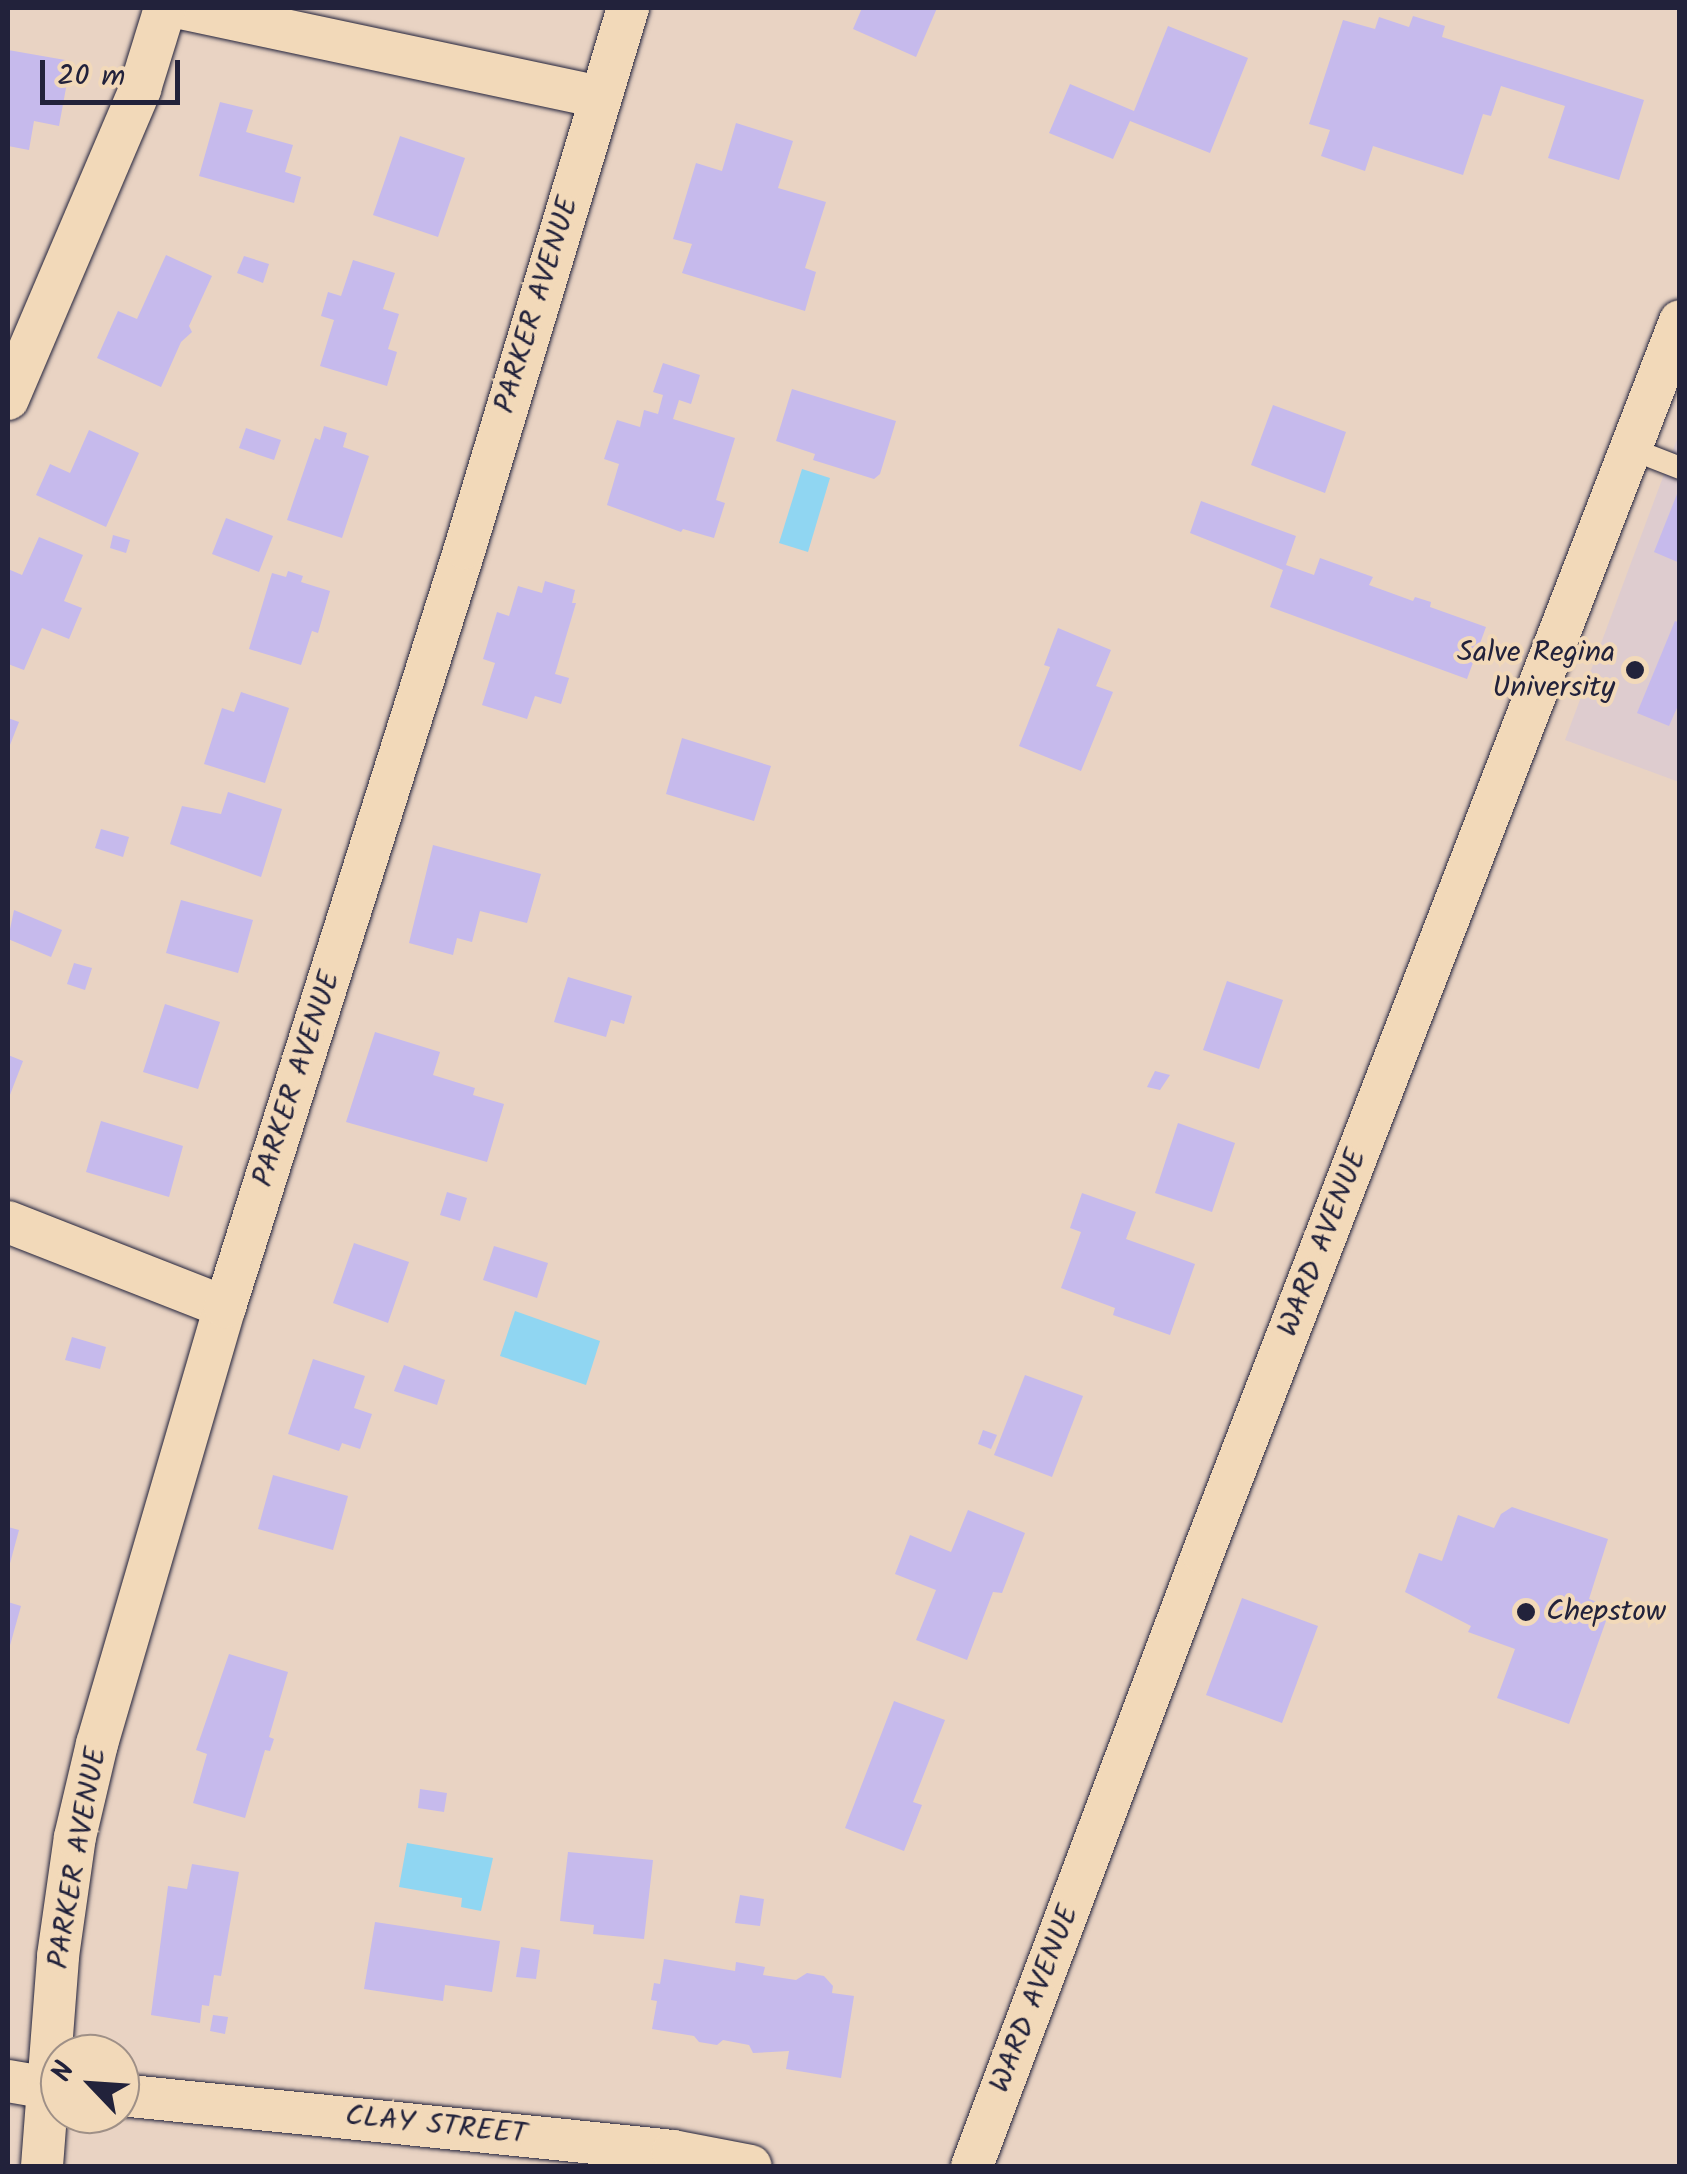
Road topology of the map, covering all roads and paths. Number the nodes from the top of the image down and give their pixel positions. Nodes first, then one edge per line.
1 (165, 8) edge
2 (181, 8) edge
3 (628, 8) edge
4 (600, 97) junction
5 (1680, 320) edge
6 (8, 399) edge
7 (1629, 448) junction
8 (1680, 468) edge
9 (8, 1222) edge
10 (225, 1307) junction
11 (56, 2034) edge
12 (8, 2080) edge
13 (40, 2087) edge
14 (140, 2097) edge
15 (47, 2134) edge
16 (42, 2166) edge
17 (751, 2166) edge
18 (972, 2166) edge

1 - 6 street
2 - 4 street
3 - 4 street, PARKER AVENUE
4 - 10 street, PARKER AVENUE
5 - 7 street, WARD AVENUE
7 - 8 lane
7 - 18 street, WARD AVENUE
9 - 10 street
10 - 11 street, PARKER AVENUE
12 - 13 street
14 - 17 street, CLAY STREET
15 - 16 street, PARKER AVENUE

